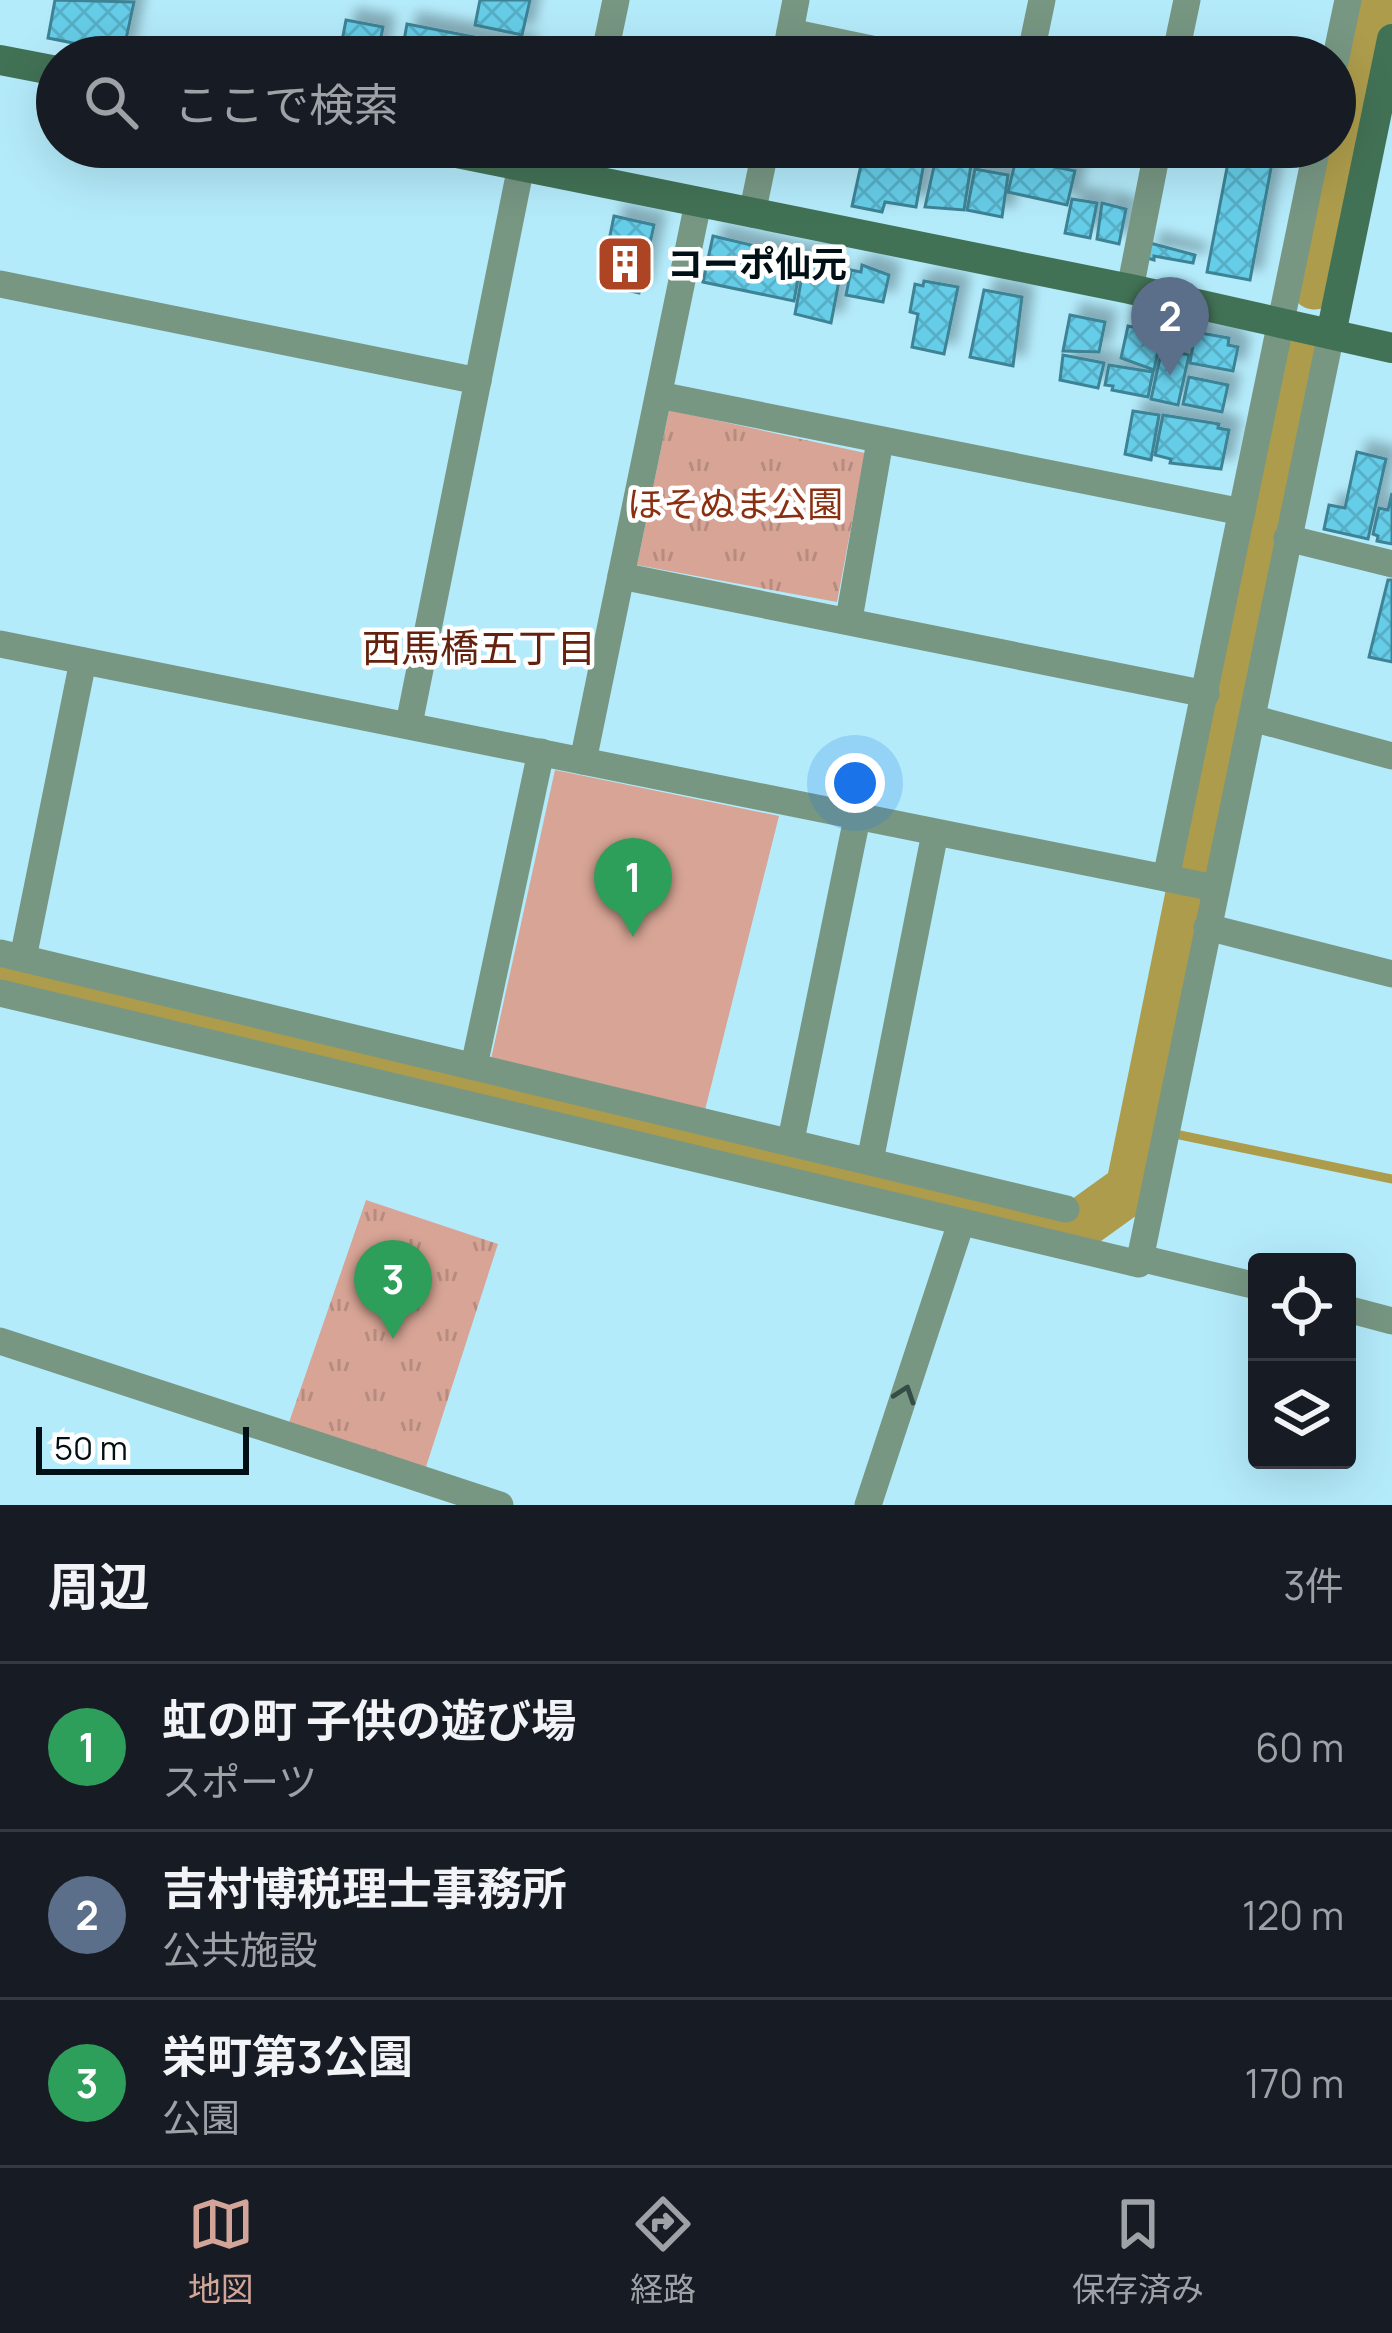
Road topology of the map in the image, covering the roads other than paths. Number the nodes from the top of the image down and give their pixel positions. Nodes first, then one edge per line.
1 (616, 0) edge
2 (796, 0) edge
3 (1042, 0) edge
4 (1186, 0) edge
5 (1348, 0) edge
6 (608, 36) edge
7 (789, 36) edge
8 (1034, 36) edge
9 (1179, 36) edge
10 (1340, 36) edge
11 (1392, 39) edge
12 (0, 60) edge
13 (36, 67) edge
14 (1383, 127) edge
15 (520, 168) edge
16 (600, 168) edge
17 (762, 168) edge
18 (1154, 168) edge
19 (1316, 168) edge
20 (698, 203) junction
21 (752, 214) junction
22 (0, 284) edge
23 (1130, 290) junction
24 (1306, 328) junction
25 (1392, 347) edge
26 (478, 381) junction
27 (659, 395) junction
28 (880, 441) junction
29 (1242, 512) junction
30 (1287, 538) junction
31 (1392, 564) edge
32 (621, 576) junction
33 (849, 620) junction
34 (0, 644) edge
35 (83, 661) junction
36 (1206, 694) junction
37 (1252, 718) junction
38 (409, 724) junction
39 (541, 752) junction
40 (1392, 756) edge
41 (583, 761) junction
42 (857, 818) junction
43 (935, 833) junction
44 (1166, 878) junction
45 (1215, 888) junction
46 (1207, 927) junction
47 (11, 956) edge
48 (1392, 974) edge
49 (0, 993) edge
50 (474, 1066) junction
51 (790, 1140) junction
52 (870, 1161) junction
53 (1066, 1209) dead end
54 (962, 1222) junction
55 (1140, 1258) junction
56 (1248, 1284) edge
57 (1356, 1311) edge
58 (1392, 1321) edge
59 (0, 1341) edge
60 (500, 1505) edge
61 (868, 1505) edge

1 - 6 street
2 - 7 street
3 - 8 street
4 - 9 street
5 - 10 street
11 - 14 street
12 - 13 street
14 - 24 street
15 - 26 street
16 - 20 street
17 - 21 street
18 - 23 street
19 - 24 street
20 - 21 street
20 - 27 street
21 - 23 street
22 - 26 street
23 - 24 street
24 - 25 street
24 - 29 street
24 - 30 street
26 - 38 street
27 - 28 street
27 - 32 street
28 - 29 street
28 - 33 street
29 - 36 street
30 - 31 street
30 - 37 street
32 - 33 street
32 - 41 street
33 - 36 street
34 - 35 street
35 - 38 street
35 - 47 street
36 - 44 street
37 - 40 street
37 - 45 street
38 - 39 street
39 - 41 street
39 - 50 street
41 - 42 street
42 - 43 street
42 - 51 street
43 - 44 street
43 - 52 street
44 - 45 street
45 - 46 street
46 - 48 street
46 - 55 street
47 - 50 street
49 - 54 street
50 - 51 street
51 - 52 street
52 - 53 street
54 - 55 street
61 -> 54 street
55 - 56 street
57 - 58 street
59 - 60 street

